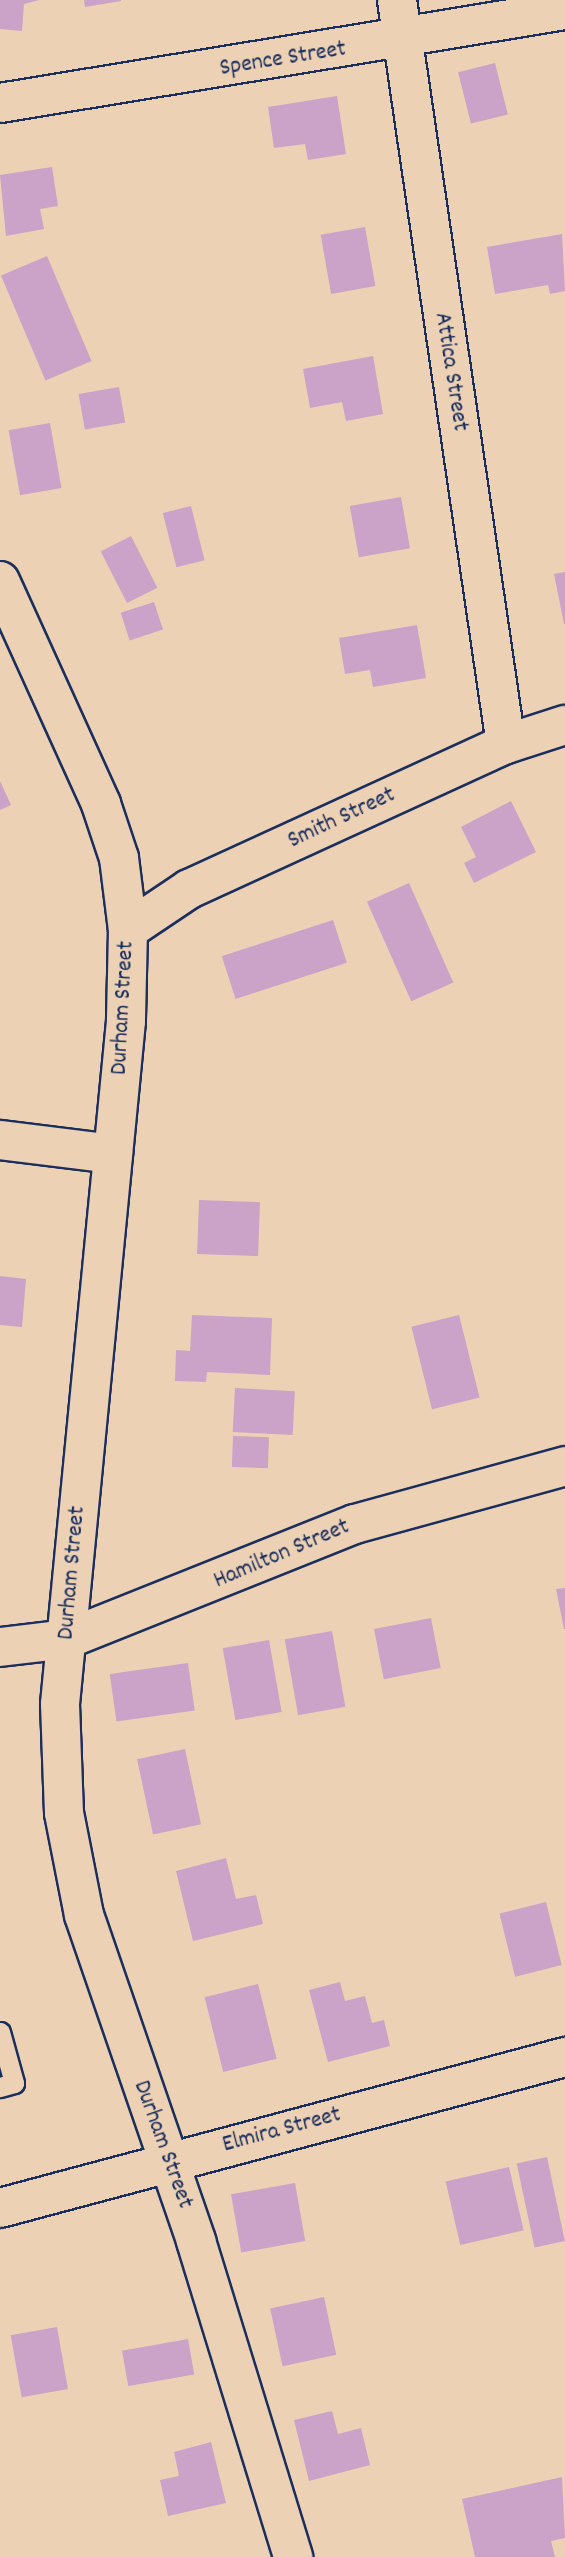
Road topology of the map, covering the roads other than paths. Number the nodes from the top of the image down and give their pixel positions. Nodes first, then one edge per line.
1 (397, 0) edge
2 (565, 10) edge
3 (402, 41) junction
4 (0, 103) edge
5 (0, 581) edge
6 (565, 725) edge
7 (506, 744) junction
8 (128, 930) junction
9 (0, 1140) edge
10 (113, 1154) junction
11 (565, 1466) edge
12 (67, 1639) junction
13 (0, 1647) edge
14 (0, 2032) edge
15 (565, 2057) edge
16 (0, 2087) edge
17 (169, 2161) junction
18 (0, 2208) edge
19 (293, 2557) edge

1 - 3 street, Attica Street
2 - 3 street, Spence Street
3 - 4 street, Spence Street
3 - 7 street, Attica Street
5 - 8 street, Durham Street
6 - 7 street, Smith Street
7 - 8 street, Smith Street
8 - 10 street, Durham Street
9 - 10 street
10 - 12 street, Durham Street
11 - 12 street, Hamilton Street
12 - 13 street, Hamilton Street
12 - 17 street, Durham Street
14 - 16 lane
15 - 17 street, Elmira Street
17 - 18 street, Elmira Street
17 - 19 street, Durham Street

